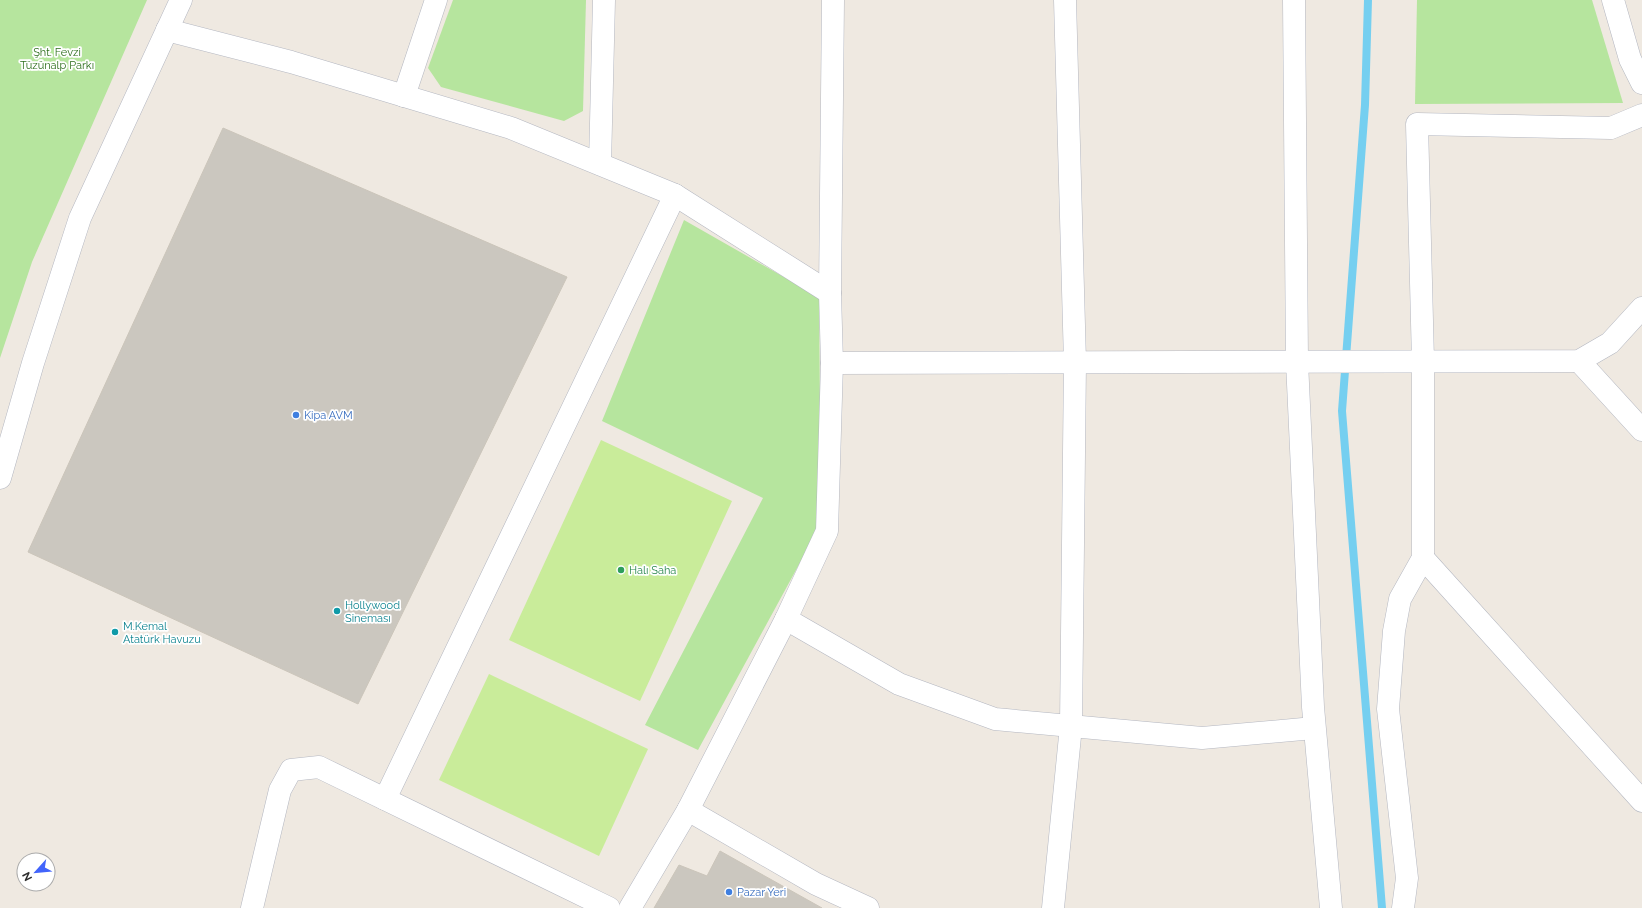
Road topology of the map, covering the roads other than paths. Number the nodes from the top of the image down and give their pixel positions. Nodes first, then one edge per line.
1 (181, 0) edge
2 (436, 0) edge
3 (604, 0) edge
4 (833, 0) edge
5 (1065, 0) edge
6 (1294, 0) edge
7 (1613, 0) edge
8 (167, 30) junction
9 (1642, 83) edge
10 (404, 96) junction
11 (1642, 115) edge
12 (600, 164) junction
13 (675, 195) junction
14 (830, 293) junction
15 (1642, 308) edge
16 (1423, 361) junction
17 (1579, 361) junction
18 (1075, 362) junction
19 (1297, 362) junction
20 (832, 363) junction
21 (1642, 430) edge
22 (0, 478) edge
23 (1422, 558) junction
24 (786, 619) junction
25 (1071, 726) junction
26 (1314, 728) junction
27 (385, 799) junction
28 (1642, 801) edge
29 (688, 810) junction
30 (252, 908) edge
31 (608, 908) edge
32 (630, 908) edge
33 (868, 908) edge
34 (1052, 908) edge
35 (1331, 908) edge
36 (1403, 908) edge

1 - 8 street
2 - 10 street
3 - 12 street
4 - 14 street
5 - 18 street
6 - 19 street
7 - 9 street
8 - 10 street
8 - 22 street
10 - 12 street
11 - 16 street
12 - 13 street
13 - 14 street
13 - 27 street
14 - 20 street
15 - 17 street
16 - 17 street
16 - 19 street
16 - 23 street
17 - 21 street
18 - 19 street
18 - 20 street
18 - 25 street
19 - 26 street
20 - 24 street
23 - 28 street
23 - 36 street
24 - 25 street
24 - 29 street
25 - 26 street
25 - 34 street
26 - 35 street
27 - 30 street
27 - 31 street
29 - 32 street
29 - 33 street

